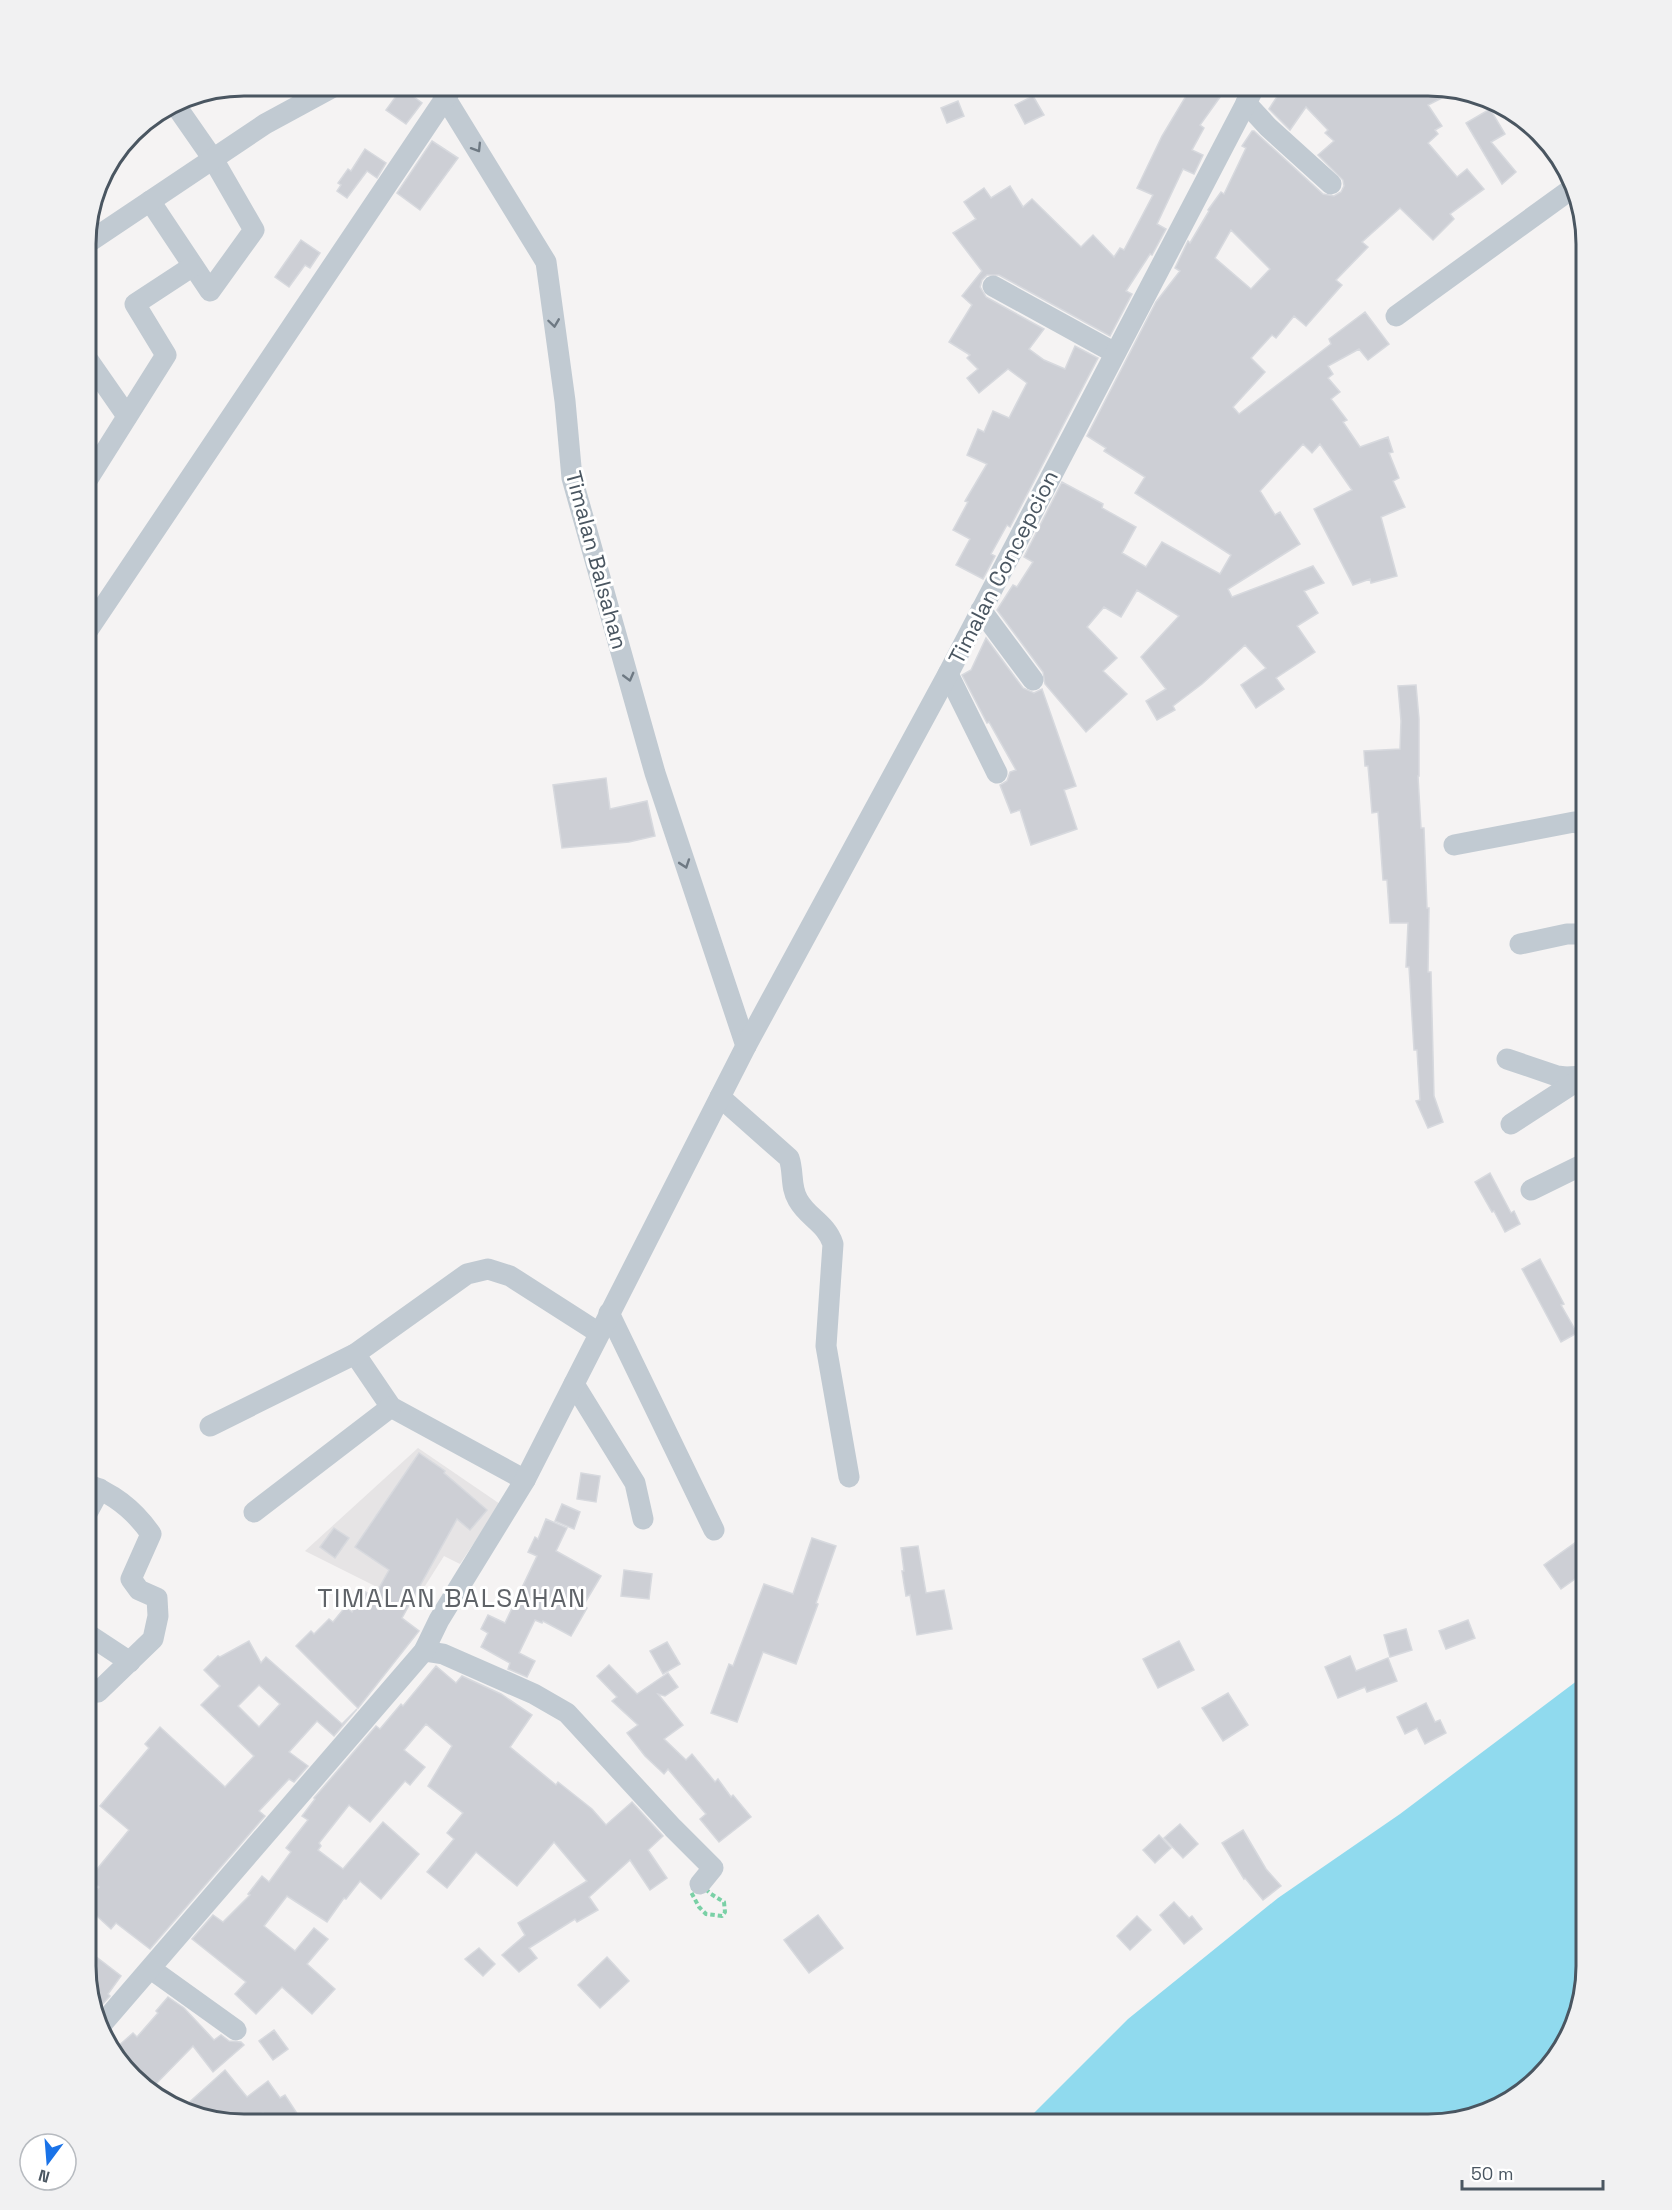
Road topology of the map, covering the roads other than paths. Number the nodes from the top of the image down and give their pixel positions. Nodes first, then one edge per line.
1 (316, 96) edge
2 (442, 96) edge
3 (449, 96) edge
4 (1249, 96) edge
5 (1251, 96) edge
6 (179, 111) edge
7 (213, 159) junction
8 (1331, 184) dead end
9 (1567, 192) edge
10 (150, 201) junction
11 (96, 237) edge
12 (193, 266) junction
13 (993, 286) dead end
14 (1396, 316) dead end
15 (1115, 353) junction
16 (96, 371) edge
17 (127, 416) junction
18 (96, 464) edge
19 (981, 610) junction
20 (96, 618) edge
21 (948, 674) junction
22 (1033, 680) dead end
23 (997, 773) dead end
24 (1576, 823) edge
25 (1454, 845) dead end
26 (1576, 934) edge
27 (1520, 944) dead end
28 (746, 1047) junction
29 (1507, 1059) dead end
30 (1576, 1076) edge
31 (1576, 1082) edge
32 (720, 1097) junction
33 (1511, 1124) dead end
34 (1576, 1168) edge
35 (1531, 1190) dead end
36 (609, 1313) junction
37 (599, 1333) junction
38 (355, 1354) junction
39 (574, 1384) junction
40 (391, 1407) junction
41 (210, 1426) dead end
42 (849, 1477) dead end
43 (525, 1480) junction
44 (96, 1489) edge
45 (254, 1512) dead end
46 (643, 1519) dead end
47 (714, 1530) dead end
48 (96, 1640) edge
49 (424, 1651) junction
50 (130, 1662) junction
51 (96, 1692) edge
52 (700, 1884) dead end
53 (151, 1969) junction
54 (106, 2019) edge
55 (236, 2030) dead end

1 - 7 street
2 - 20 street
3 -> 28 street, Timalan Balsahan
4 - 15 street, Timalan Concepcion
5 - 8 street
6 - 7 street
7 - 10 street
7 - 12 street
9 - 14 street
10 - 11 street
10 - 12 street
12 - 17 street
13 - 15 street
15 - 19 street, Timalan Concepcion
16 - 17 street
17 - 18 street
19 - 21 street, Timalan Concepcion
19 - 22 street
21 - 23 street
21 - 28 street, Timalan Concepcion
24 - 25 street
26 - 27 street
28 - 32 street, Timalan Concepcion
29 - 30 street
31 - 33 street
32 - 36 street, Timalan Concepcion
32 - 42 street
34 - 35 street
36 - 37 street, Timalan Concepcion
36 - 47 street
37 - 38 street
37 - 39 street, Timalan Concepcion
38 - 40 street
38 - 41 street
39 - 43 street, Timalan Concepcion
39 - 46 street
40 - 43 street
40 - 45 street
43 - 49 street, Timalan Concepcion
44 - 50 street
48 - 50 street
49 - 52 street
49 - 53 street, Timalan Concepcion
50 - 51 street
53 - 54 street, Timalan Concepcion
53 - 55 street

